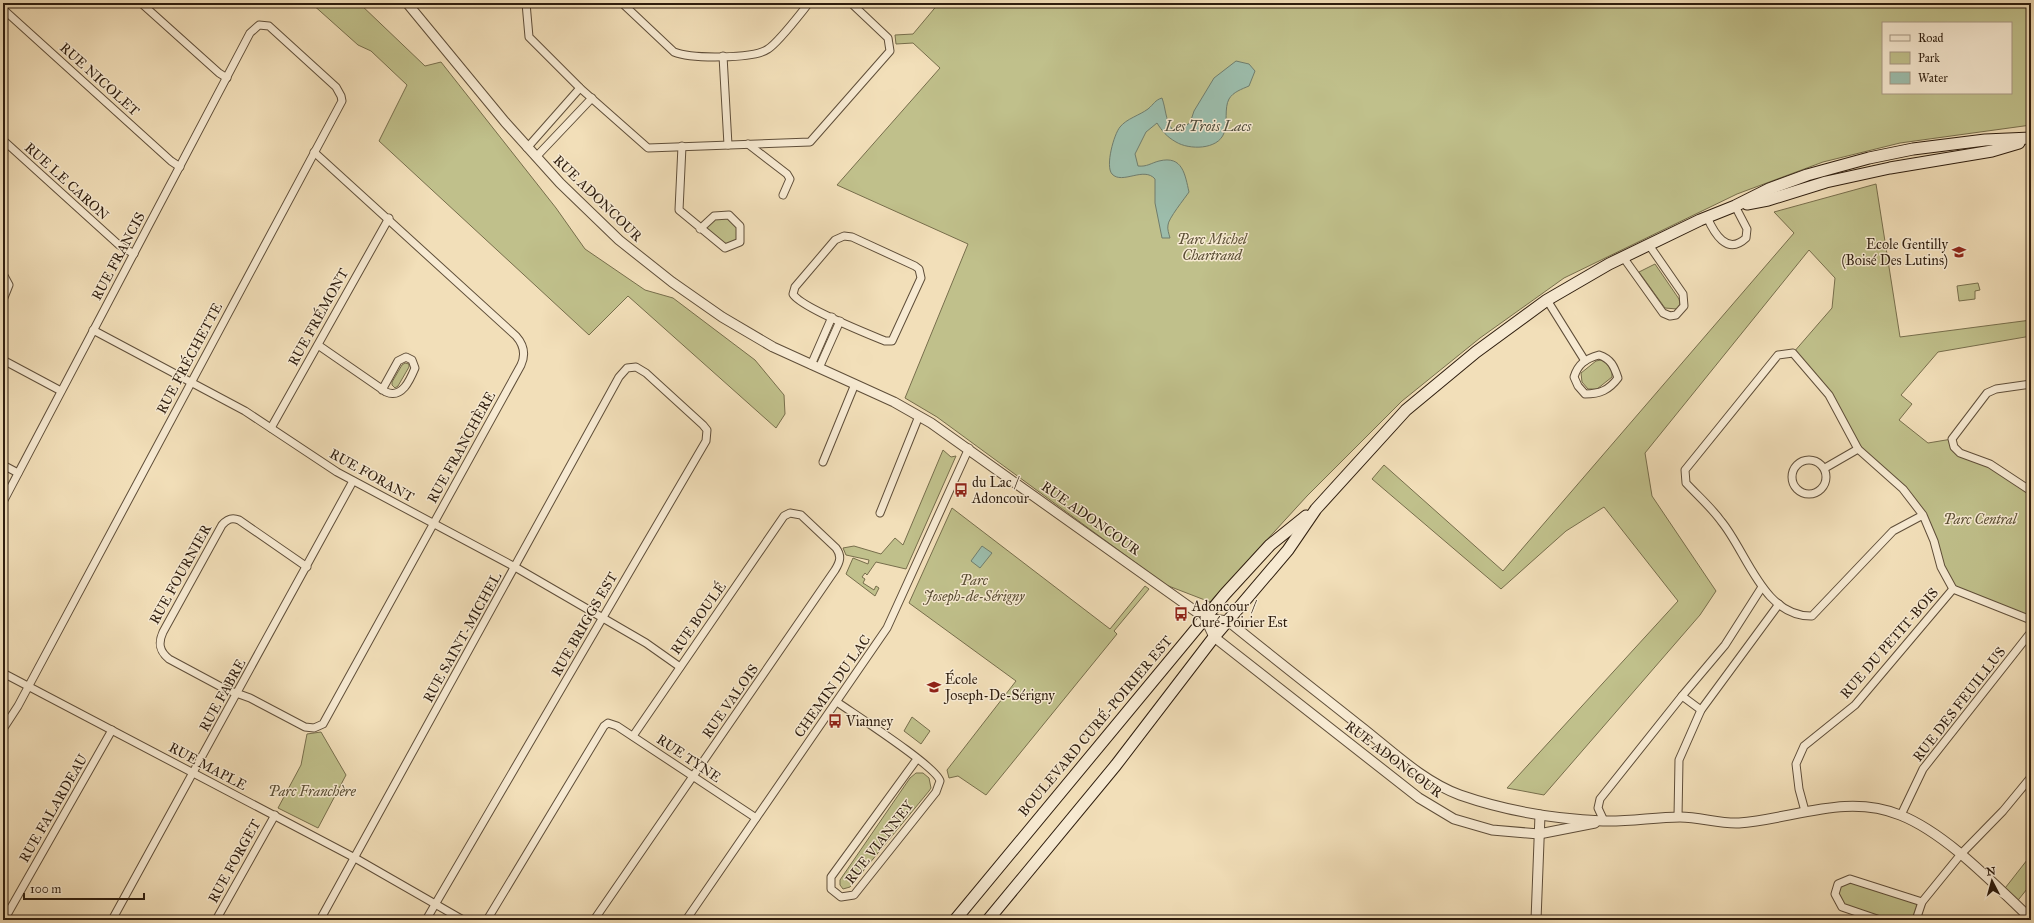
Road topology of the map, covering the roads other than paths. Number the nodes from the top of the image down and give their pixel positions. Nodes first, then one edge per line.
1 (141, 3) edge
2 (407, 3) edge
3 (526, 3) edge
4 (622, 3) edge
5 (809, 3) edge
6 (851, 3) edge
7 (3, 9) edge
8 (259, 25) joint
9 (723, 56) junction
10 (227, 78) junction
11 (580, 88) junction
12 (592, 98) junction
13 (2031, 139) edge
14 (3, 140) edge
15 (748, 144) junction
16 (728, 145) junction
17 (682, 146) junction
18 (527, 148) junction
19 (1913, 149) junction
20 (314, 152) junction
21 (536, 157) junction
22 (1915, 162) junction
23 (180, 167) junction
24 (783, 195) dead end
25 (1735, 206) junction
26 (1707, 217) junction
27 (388, 218) junction
28 (700, 229) junction
29 (1649, 245) junction
30 (134, 254) junction
31 (1623, 257) junction
32 (3, 274) edge
33 (3, 300) edge
34 (1547, 300) junction
35 (832, 317) junction
36 (840, 321) junction
37 (93, 330) junction
38 (318, 345) junction
39 (3, 360) edge
40 (1585, 360) junction
41 (815, 366) junction
42 (627, 368) joint
43 (191, 382) junction
44 (855, 384) junction
45 (2031, 384) edge
46 (382, 390) junction
47 (61, 391) junction
48 (920, 416) junction
49 (271, 428) junction
50 (969, 448) junction
51 (1858, 449) junction
52 (824, 462) dead end
53 (3, 465) edge
54 (1825, 468) junction
55 (18, 473) junction
56 (353, 482) junction
57 (2031, 491) edge
58 (3, 502) edge
59 (1316, 509) junction
60 (880, 513) dead end
61 (1923, 515) junction
62 (784, 516) joint
63 (434, 524) junction
64 (307, 567) junction
65 (515, 567) junction
66 (1762, 587) junction
67 (1953, 589) junction
68 (1779, 604) junction
69 (603, 618) junction
70 (1205, 618) junction
71 (2031, 620) edge
72 (1228, 621) junction
73 (2031, 632) edge
74 (1214, 637) junction
75 (680, 667) junction
76 (3, 673) edge
77 (29, 686) junction
78 (236, 694) junction
79 (1682, 696) junction
80 (837, 702) junction
81 (1701, 710) junction
82 (3, 729) edge
83 (112, 730) junction
84 (632, 736) junction
85 (917, 759) junction
86 (193, 773) junction
87 (693, 776) junction
88 (2031, 777) edge
89 (1805, 811) junction
90 (275, 815) junction
91 (1540, 815) junction
92 (1901, 815) junction
93 (1678, 817) junction
94 (756, 818) junction
95 (1604, 821) junction
96 (1539, 834) junction
97 (1961, 854) junction
98 (356, 858) junction
99 (1922, 902) junction
100 (436, 904) junction
101 (2031, 919) edge
102 (4, 920) edge
103 (112, 920) edge
104 (216, 920) edge
105 (320, 920) edge
106 (426, 920) edge
107 (463, 920) edge
108 (487, 920) edge
109 (594, 920) edge
110 (686, 920) edge
111 (955, 920) edge
112 (988, 920) edge
113 (1536, 920) edge
114 (1880, 920) edge
115 (1916, 920) edge

1 - 10 street
2 - 18 street, RUE ADONCOUR
3 - 11 street
4 - 9 street
5 - 9 street
6 - 15 street
7 - 23 street, RUE NICOLET
8 - 10 street, RUE FRANCIS
8 - 20 street, RUE FRÉCHETTE
9 - 16 street
10 - 23 street, RUE FRANCIS
11 - 12 street
11 - 18 street
12 - 17 street
12 - 21 street
13 - 19 main road, BOULEVARD CURÉ-POIRIER EST
13 - 22 main road, BOULEVARD CURÉ-POIRIER EST
14 - 30 street, RUE LE CARON
15 - 16 street
15 - 24 street
16 - 17 street
17 - 28 street
18 - 21 street, RUE ADONCOUR
19 - 22 street
19 - 25 main road, BOULEVARD CURÉ-POIRIER EST
20 - 27 street, RUE FRANCHÈRE
20 - 43 street, RUE FRÉCHETTE
21 - 41 street, RUE ADONCOUR
22 - 25 main road, BOULEVARD CURÉ-POIRIER EST
23 - 30 street, RUE FRANCIS
25 - 26 main road, BOULEVARD CURÉ-POIRIER EST
25 - 26 street
26 - 29 main road, BOULEVARD CURÉ-POIRIER EST
27 - 38 street, RUE FRÉMONT
27 - 63 street, RUE FRANCHÈRE
28 - 28 street
29 - 31 main road, BOULEVARD CURÉ-POIRIER EST
29 - 31 street
30 - 37 street, RUE FRANCIS
31 - 34 main road, BOULEVARD CURÉ-POIRIER EST
32 - 33 street
34 - 40 street
34 - 59 main road, BOULEVARD CURÉ-POIRIER EST
35 - 36 street
35 - 36 street
35 - 41 street
36 - 41 street
37 - 43 street, RUE FORANT
37 - 47 street, RUE FRANCIS
38 - 46 street
38 - 49 street, RUE FRÉMONT
39 - 47 street
40 - 40 street
41 - 44 street, RUE ADONCOUR
42 - 65 street, RUE SAINT-MICHEL
42 - 69 street, RUE BRIGGS EST
43 - 49 street, RUE FORANT
43 - 77 street, RUE FRÉCHETTE
44 - 48 street, RUE ADONCOUR
44 - 52 street
45 - 57 street
46 - 46 street
47 - 55 street, RUE FRANCIS
48 - 50 street, RUE ADONCOUR
48 - 60 street
49 - 56 street, RUE FORANT
50 - 70 street, RUE ADONCOUR
50 - 80 street, CHEMIN DU LAC
51 - 54 street
51 - 61 street
51 - 66 street
53 - 55 street
54 - 54 street
55 - 58 street, RUE FRANCIS
56 - 63 street, RUE FORANT
56 - 64 street, RUE FABRE
59 - 70 main road, BOULEVARD CURÉ-POIRIER EST
59 - 72 main road, BOULEVARD CURÉ-POIRIER EST
61 - 67 street
61 - 68 street
62 - 75 street, RUE BOULÉ
62 - 87 street, RUE VALOIS
63 - 65 street, RUE FORANT
63 - 78 street, RUE FRANCHÈRE
64 - 78 street, RUE FABRE
64 - 78 street, RUE FOURNIER
65 - 69 street, RUE FORANT
65 - 98 street, RUE SAINT-MICHEL
66 - 68 street
66 - 79 street
67 - 71 street
67 - 89 street, RUE DU PETIT-BOIS
68 - 81 street
69 - 75 street, RUE FORANT
69 - 100 street, RUE BRIGGS EST
70 - 72 street, RUE ADONCOUR
70 - 74 street, RUE ADONCOUR
70 - 111 main road, BOULEVARD CURÉ-POIRIER EST
72 - 74 main road, BOULEVARD CURÉ-POIRIER EST
72 - 91 street, RUE ADONCOUR
73 - 92 street, RUE DES FEUILLUS
74 - 96 street, RUE ADONCOUR
74 - 112 main road, BOULEVARD CURÉ-POIRIER EST
75 - 84 street, RUE BOULÉ
76 - 77 street, RUE MAPLE
77 - 82 street, RUE FRÉCHETTE
77 - 83 street, RUE MAPLE
78 - 86 street, RUE FABRE
79 - 81 street
79 - 95 street
80 - 85 street, RUE VIANNEY
80 - 94 street, CHEMIN DU LAC
81 - 93 street
83 - 86 street, RUE MAPLE
83 - 102 street, RUE FALARDEAU
84 - 87 street, RUE TYNE
84 - 108 street, RUE TYNE
85 - 85 street, RUE VIANNEY
86 - 90 street, RUE MAPLE
86 - 103 street, RUE FABRE
87 - 94 street, RUE TYNE
87 - 109 street, RUE VALOIS
88 - 97 street
89 - 92 street, RUE ADONCOUR
89 - 93 street, RUE ADONCOUR
90 - 98 street, RUE MAPLE
90 - 104 street, RUE FORGET
91 - 95 street, RUE ADONCOUR
91 - 96 street
92 - 97 street, RUE ADONCOUR
93 - 95 street, RUE ADONCOUR
94 - 110 street, CHEMIN DU LAC
95 - 96 street, RUE ADONCOUR
96 - 113 street
97 - 99 street
97 - 101 street, RUE ADONCOUR
98 - 100 street, RUE MAPLE
98 - 105 street, RUE SAINT-MICHEL
99 - 114 street
99 - 115 street
100 - 106 street, RUE BRIGGS EST
100 - 107 street, RUE MAPLE

